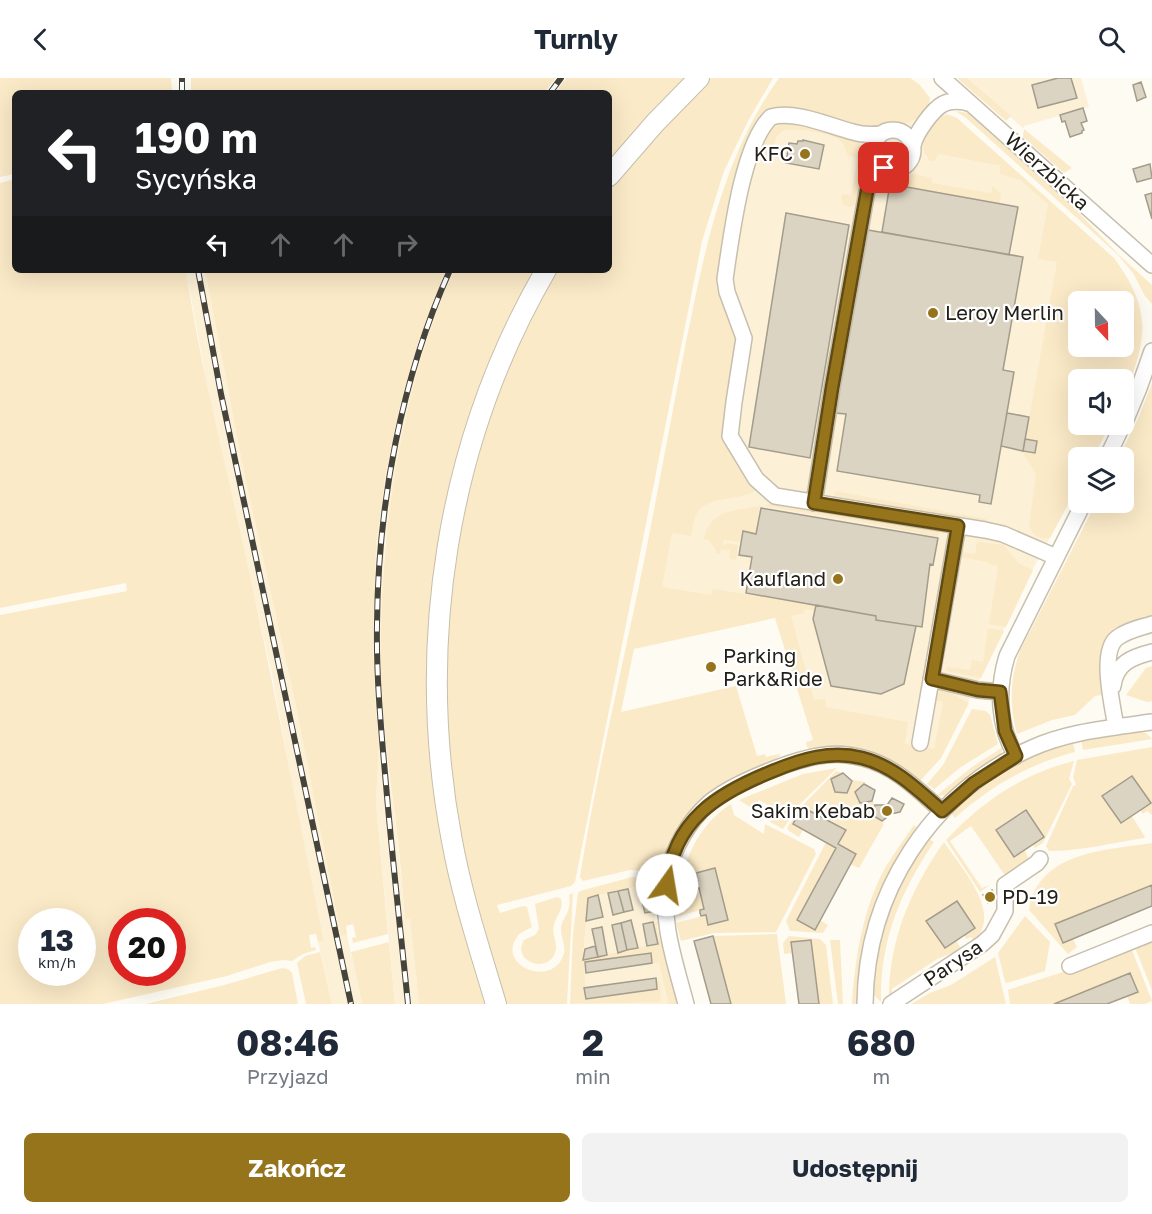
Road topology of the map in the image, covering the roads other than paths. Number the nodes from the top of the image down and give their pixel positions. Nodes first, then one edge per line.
1 (699, 78) edge
2 (935, 78) edge
3 (942, 78) edge
4 (941, 105) junction
5 (974, 105) junction
6 (922, 126) junction
7 (899, 131) junction
8 (881, 134) junction
9 (913, 146) junction
10 (884, 168) junction
11 (612, 173) edge
12 (1147, 260) edge
13 (544, 273) edge
14 (1152, 273) edge
15 (1152, 351) edge
16 (1134, 399) edge
17 (814, 503) junction
18 (1078, 513) edge
19 (958, 526) junction
20 (1056, 557) junction
21 (1152, 624) edge
22 (1152, 652) edge
23 (932, 679) junction
24 (1000, 692) junction
25 (1111, 698) junction
26 (1152, 722) edge
27 (1116, 728) junction
28 (920, 743) dead end
29 (1016, 756) junction
30 (942, 811) junction
31 (1040, 859) dead end
32 (1152, 933) edge
33 (1070, 966) dead end
34 (496, 1004) edge
35 (686, 1004) edge
36 (865, 1004) edge
37 (891, 1004) edge

1 - 11 main road
2 - 4 street
3 - 5 street, Wierzbicka
4 - 5 street
4 - 6 street
5 - 12 street, Wierzbicka
6 - 7 street
6 - 9 street
7 - 8 street
7 - 9 street
8 - 10 street
8 - 17 street
9 - 10 street
10 - 17 street
12 - 14 street, Wierzbicka
13 - 34 main road
15 - 16 street
17 - 19 street
18 - 20 street
19 - 20 street
19 - 23 street
20 - 24 street
21 - 25 street
22 - 25 street
23 - 24 street
23 - 28 street
24 - 29 street
25 - 27 street
26 - 27 street
27 - 29 street
29 - 30 street
30 - 35 street
30 - 36 street
31 - 37 street, Parysa
32 - 33 street

